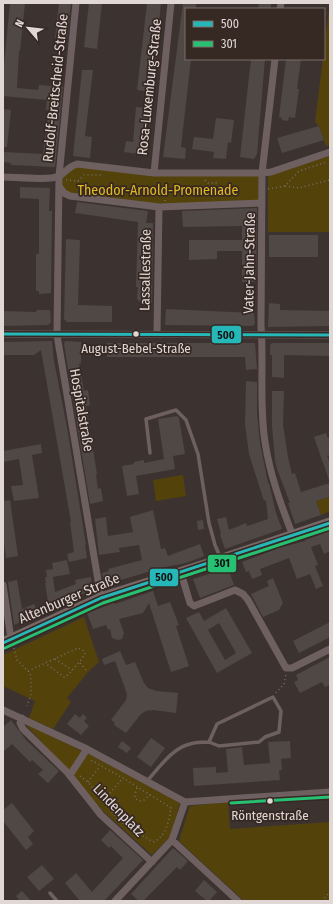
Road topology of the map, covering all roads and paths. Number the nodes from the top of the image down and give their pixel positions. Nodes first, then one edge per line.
1 (76, 3) edge
2 (171, 3) edge
3 (275, 60) edge
4 (330, 152) edge
5 (330, 160) edge
6 (262, 172) junction
7 (154, 173) junction
8 (104, 175) dead end
9 (59, 176) junction
10 (3, 177) edge
11 (73, 180) dead end
12 (330, 180) edge
13 (78, 181) junction
14 (166, 181) dead end
15 (59, 186) junction
16 (284, 186) junction
17 (90, 189) dead end
18 (262, 190) junction
19 (165, 201) dead end
20 (262, 203) junction
21 (159, 207) junction
22 (3, 334) edge
23 (157, 334) junction
24 (57, 335) junction
25 (262, 335) junction
26 (330, 335) edge
27 (150, 453) dead end
28 (330, 523) edge
29 (292, 536) junction
30 (221, 560) junction
31 (181, 573) junction
32 (3, 585) edge
33 (101, 598) junction
34 (7, 641) edge
35 (330, 649) edge
36 (55, 659) junction
37 (80, 662) junction
38 (45, 663) junction
39 (286, 668) junction
40 (73, 670) junction
41 (28, 671) junction
42 (88, 672) dead end
43 (273, 697) junction
44 (27, 706) dead end
45 (3, 710) edge
46 (22, 718) junction
47 (209, 742) junction
48 (86, 751) junction
49 (100, 766) junction
50 (70, 774) junction
51 (123, 778) junction
52 (147, 781) junction
53 (88, 782) junction
54 (138, 787) junction
55 (330, 792) edge
56 (151, 794) junction
57 (102, 802) junction
58 (184, 802) junction
59 (172, 840) junction
60 (152, 862) junction
61 (330, 892) edge
62 (50, 893) dead end
63 (57, 901) edge
64 (115, 901) edge
65 (238, 901) edge
66 (322, 901) edge

1 - 9 street, Rudolf-Breitscheid-Straße
2 - 7 street, Rosa-Luxemburg-Straße
3 - 6 street, Vater-Jahn-Straße
4 - 6 street
5 - 16 path
6 - 7 street
6 - 18 street, Vater-Jahn-Straße
7 - 9 street
8 - 13 path
9 - 10 street
9 - 15 street, Hospitalstraße
11 - 13 path
12 - 16 path
13 - 17 path
14 - 19 path
15 - 21 street
15 - 24 street, Hospitalstraße
16 - 18 path
18 - 20 street, Vater-Jahn-Straße
20 - 21 street
20 - 25 street, Vater-Jahn-Straße
21 - 23 street, Lassallestraße
22 - 24 street
23 - 24 street
23 - 25 street
24 - 33 street, Hospitalstraße
25 - 26 street
25 - 29 street, Vater-Jahn-Straße
27 - 30 lane
28 - 29 main road, Altenburger Straße
29 - 30 main road, Altenburger Straße
30 - 31 main road, Altenburger Straße
31 - 33 main road, Altenburger Straße
31 - 39 street
32 - 34 street
33 - 34 main road, Altenburger Straße
34 - 41 path
35 - 39 street
36 - 37 path
36 - 38 path
36 - 40 path
37 - 40 path
37 - 42 path
38 - 40 path
38 - 41 path
39 - 43 path
41 - 44 path
43 - 47 lane
43 - 47 lane
45 - 46 street, Lindenplatz
46 - 48 street, Lindenplatz
46 - 50 street, Lindenplatz
47 - 52 lane
48 - 49 path
48 - 50 street
48 - 52 street, Lindenplatz
49 - 51 path
49 - 53 path
50 - 53 path
50 - 60 street, Lindenplatz
51 - 54 path
51 - 57 path
52 - 58 street, Lindenplatz
53 - 57 path
54 - 56 path
54 - 56 path
55 - 58 street
56 - 57 path
58 - 59 street
59 - 60 street
59 - 65 street
60 - 64 street
61 - 66 path
62 - 63 lane

